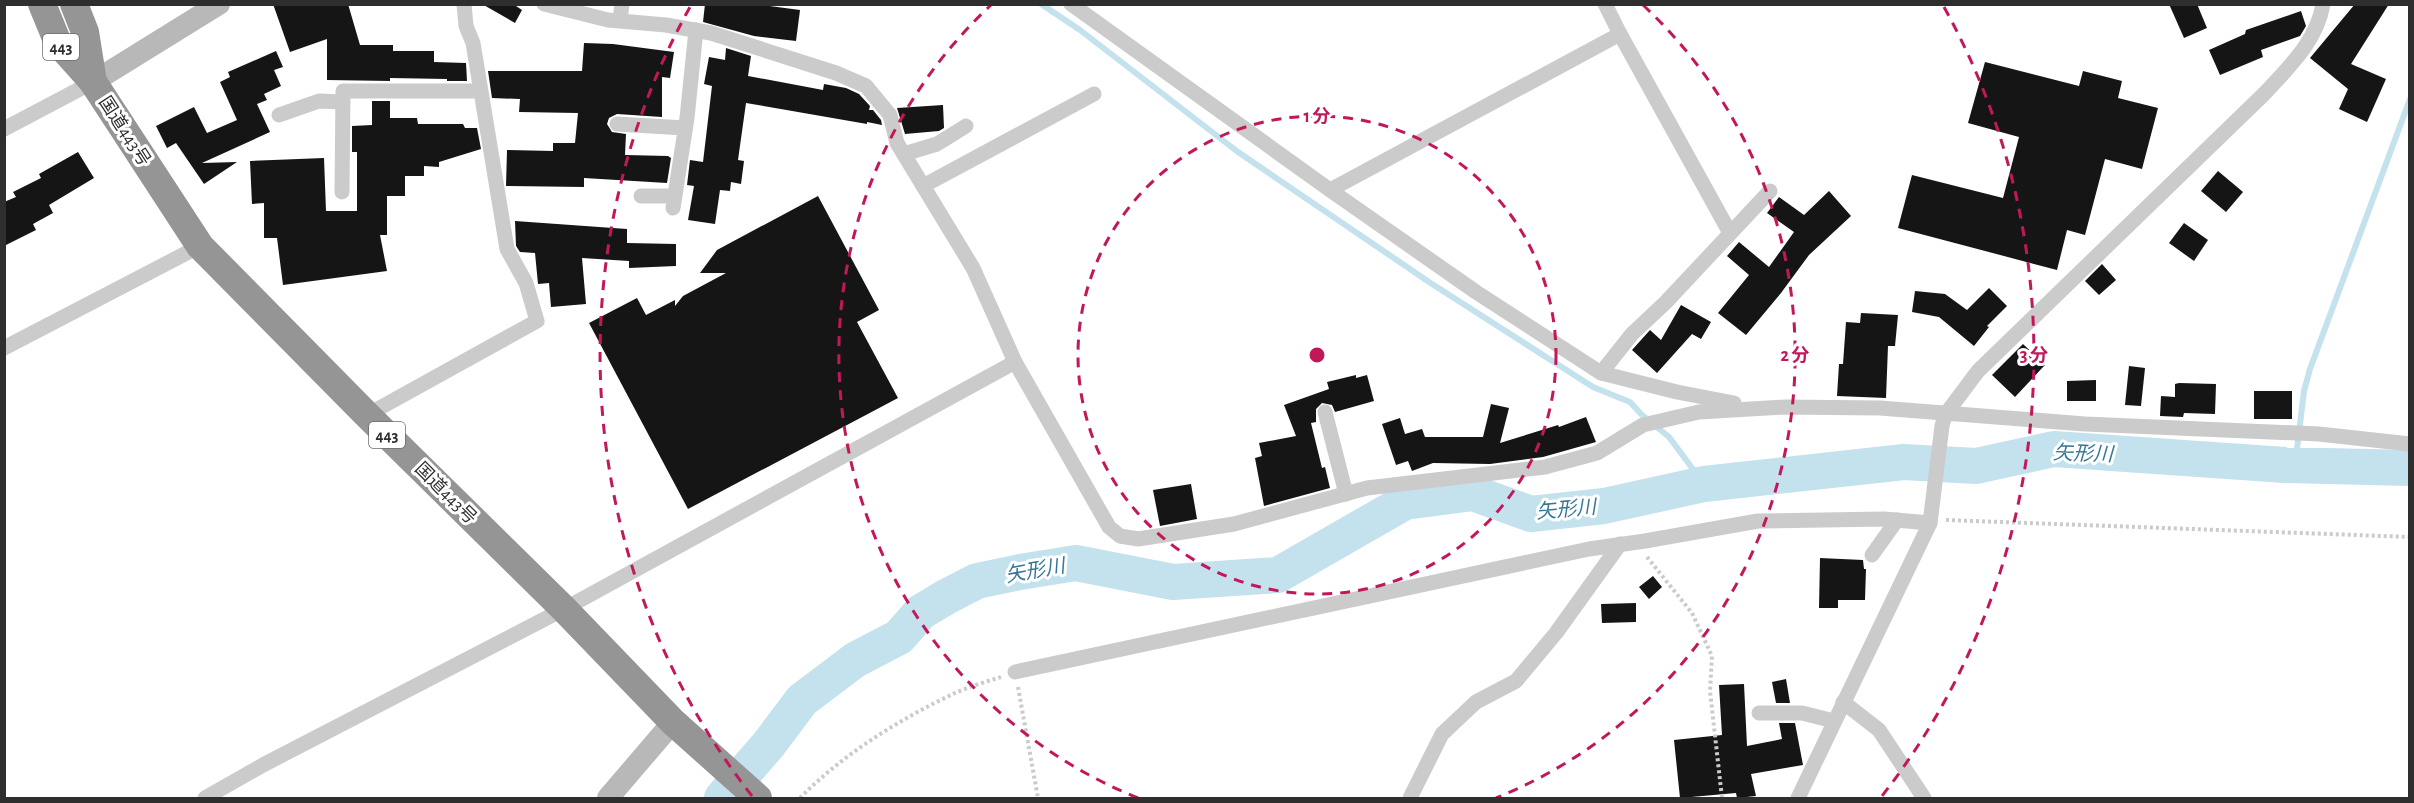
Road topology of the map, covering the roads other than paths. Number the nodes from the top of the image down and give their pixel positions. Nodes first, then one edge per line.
1 (42, 4) edge
2 (74, 4) edge
3 (219, 4) edge
4 (464, 4) edge
5 (544, 4) edge
6 (622, 4) edge
7 (1071, 4) edge
8 (1605, 4) edge
9 (2323, 4) edge
10 (620, 21) junction
11 (696, 30) junction
12 (1620, 34) junction
13 (93, 82) junction
14 (480, 91) junction
15 (1094, 94) dead end
16 (343, 102) junction
17 (279, 115) dead end
18 (616, 124) dead end
19 (966, 126) dead end
20 (685, 128) junction
21 (4, 129) edge
22 (904, 154) junction
23 (923, 186) junction
24 (1330, 190) junction
25 (1770, 191) dead end
26 (342, 192) dead end
27 (641, 196) dead end
28 (1730, 233) junction
29 (200, 246) junction
30 (4, 348) edge
31 (1015, 362) junction
32 (1601, 373) junction
33 (1758, 408) junction
34 (1325, 412) dead end
35 (367, 415) junction
36 (1944, 420) junction
37 (2409, 444) edge
38 (1346, 494) junction
39 (1931, 516) junction
40 (1897, 520) junction
41 (1626, 543) junction
42 (1872, 555) dead end
43 (564, 609) junction
44 (1016, 672) road end
45 (1843, 702) junction
46 (1759, 713) dead end
47 (1834, 721) junction
48 (673, 722) junction
49 (204, 798) edge
50 (608, 798) edge
51 (759, 798) edge
52 (1410, 798) edge
53 (1798, 798) edge
54 (1924, 798) edge

1 - 13 highway, 国道443号 / 443
2 - 13 highway, 国道443号 / 443
3 - 13 street
4 - 14 street
5 - 10 street
6 - 10 street
7 - 24 street
8 - 12 street
9 - 36 street
10 - 11 street
11 - 20 street
11 - 22 street
12 - 24 street
12 - 28 street
13 - 21 street
13 - 29 highway, 国道443号 / 443
14 - 16 street
14 - 35 street
15 - 23 street
16 - 17 street
16 - 26 street
18 - 20 street
19 - 22 street
20 - 27 street
22 - 23 street
23 - 31 street
24 - 32 street
25 - 28 street
28 - 32 street
29 - 30 street
29 - 35 highway, 国道443号 / 443
31 - 38 street
31 - 43 street
32 - 33 street
33 - 36 street
33 - 38 street
34 - 38 street
35 - 43 highway, 国道443号 / 443
36 - 37 street
36 - 39 street
39 - 40 street
39 - 45 street
40 - 41 street
40 - 42 street
41 - 44 street
41 - 52 street
43 - 48 highway, 国道443号 / 443
43 - 49 street
45 - 47 street
45 - 54 street
46 - 47 street
47 - 53 street
48 - 50 street
48 - 51 highway, 国道443号 / 443

